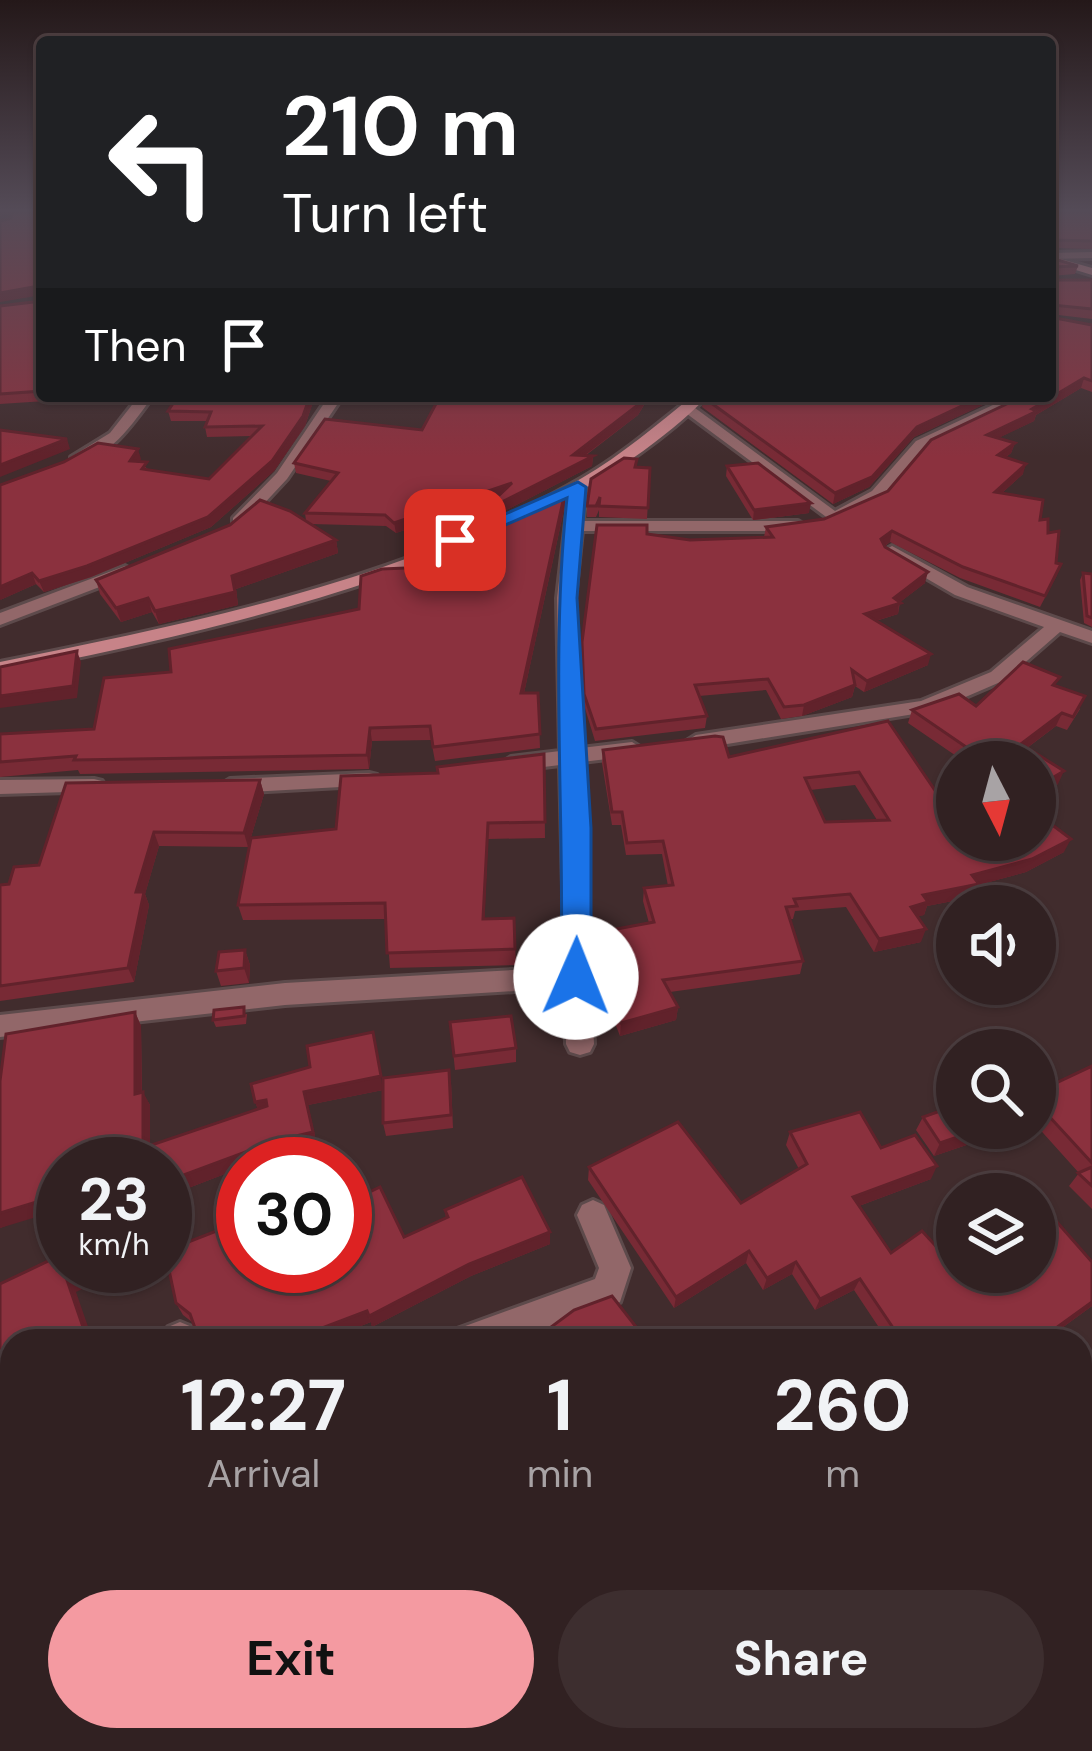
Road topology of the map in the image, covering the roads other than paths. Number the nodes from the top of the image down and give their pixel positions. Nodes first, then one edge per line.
1 (141, 402) edge
2 (332, 402) edge
3 (693, 402) edge
4 (1001, 402) edge
5 (66, 464) edge
6 (578, 487) junction
7 (833, 517) junction
8 (572, 526) junction
9 (229, 528) edge
10 (892, 550) edge
11 (146, 563) edge
12 (0, 619) edge
13 (1054, 628) junction
14 (1092, 637) edge
15 (0, 668) edge
16 (572, 755) junction
17 (489, 767) edge
18 (388, 778) edge
19 (109, 786) edge
20 (195, 786) edge
21 (0, 787) edge
22 (576, 977) junction
23 (0, 1026) edge
24 (580, 1044) dead end
25 (593, 1215) dead end
26 (502, 1329) edge

1 - 5 street
2 - 9 street
3 - 6 street
3 - 7 street
4 - 7 street
6 - 8 street
6 - 15 street
7 - 8 street
8 - 16 street
10 - 13 street
11 - 12 street
13 - 14 street
13 - 16 street
16 - 17 street
16 - 22 street
18 - 20 street
19 - 21 street
22 - 23 street
22 - 24 street
25 - 26 street

